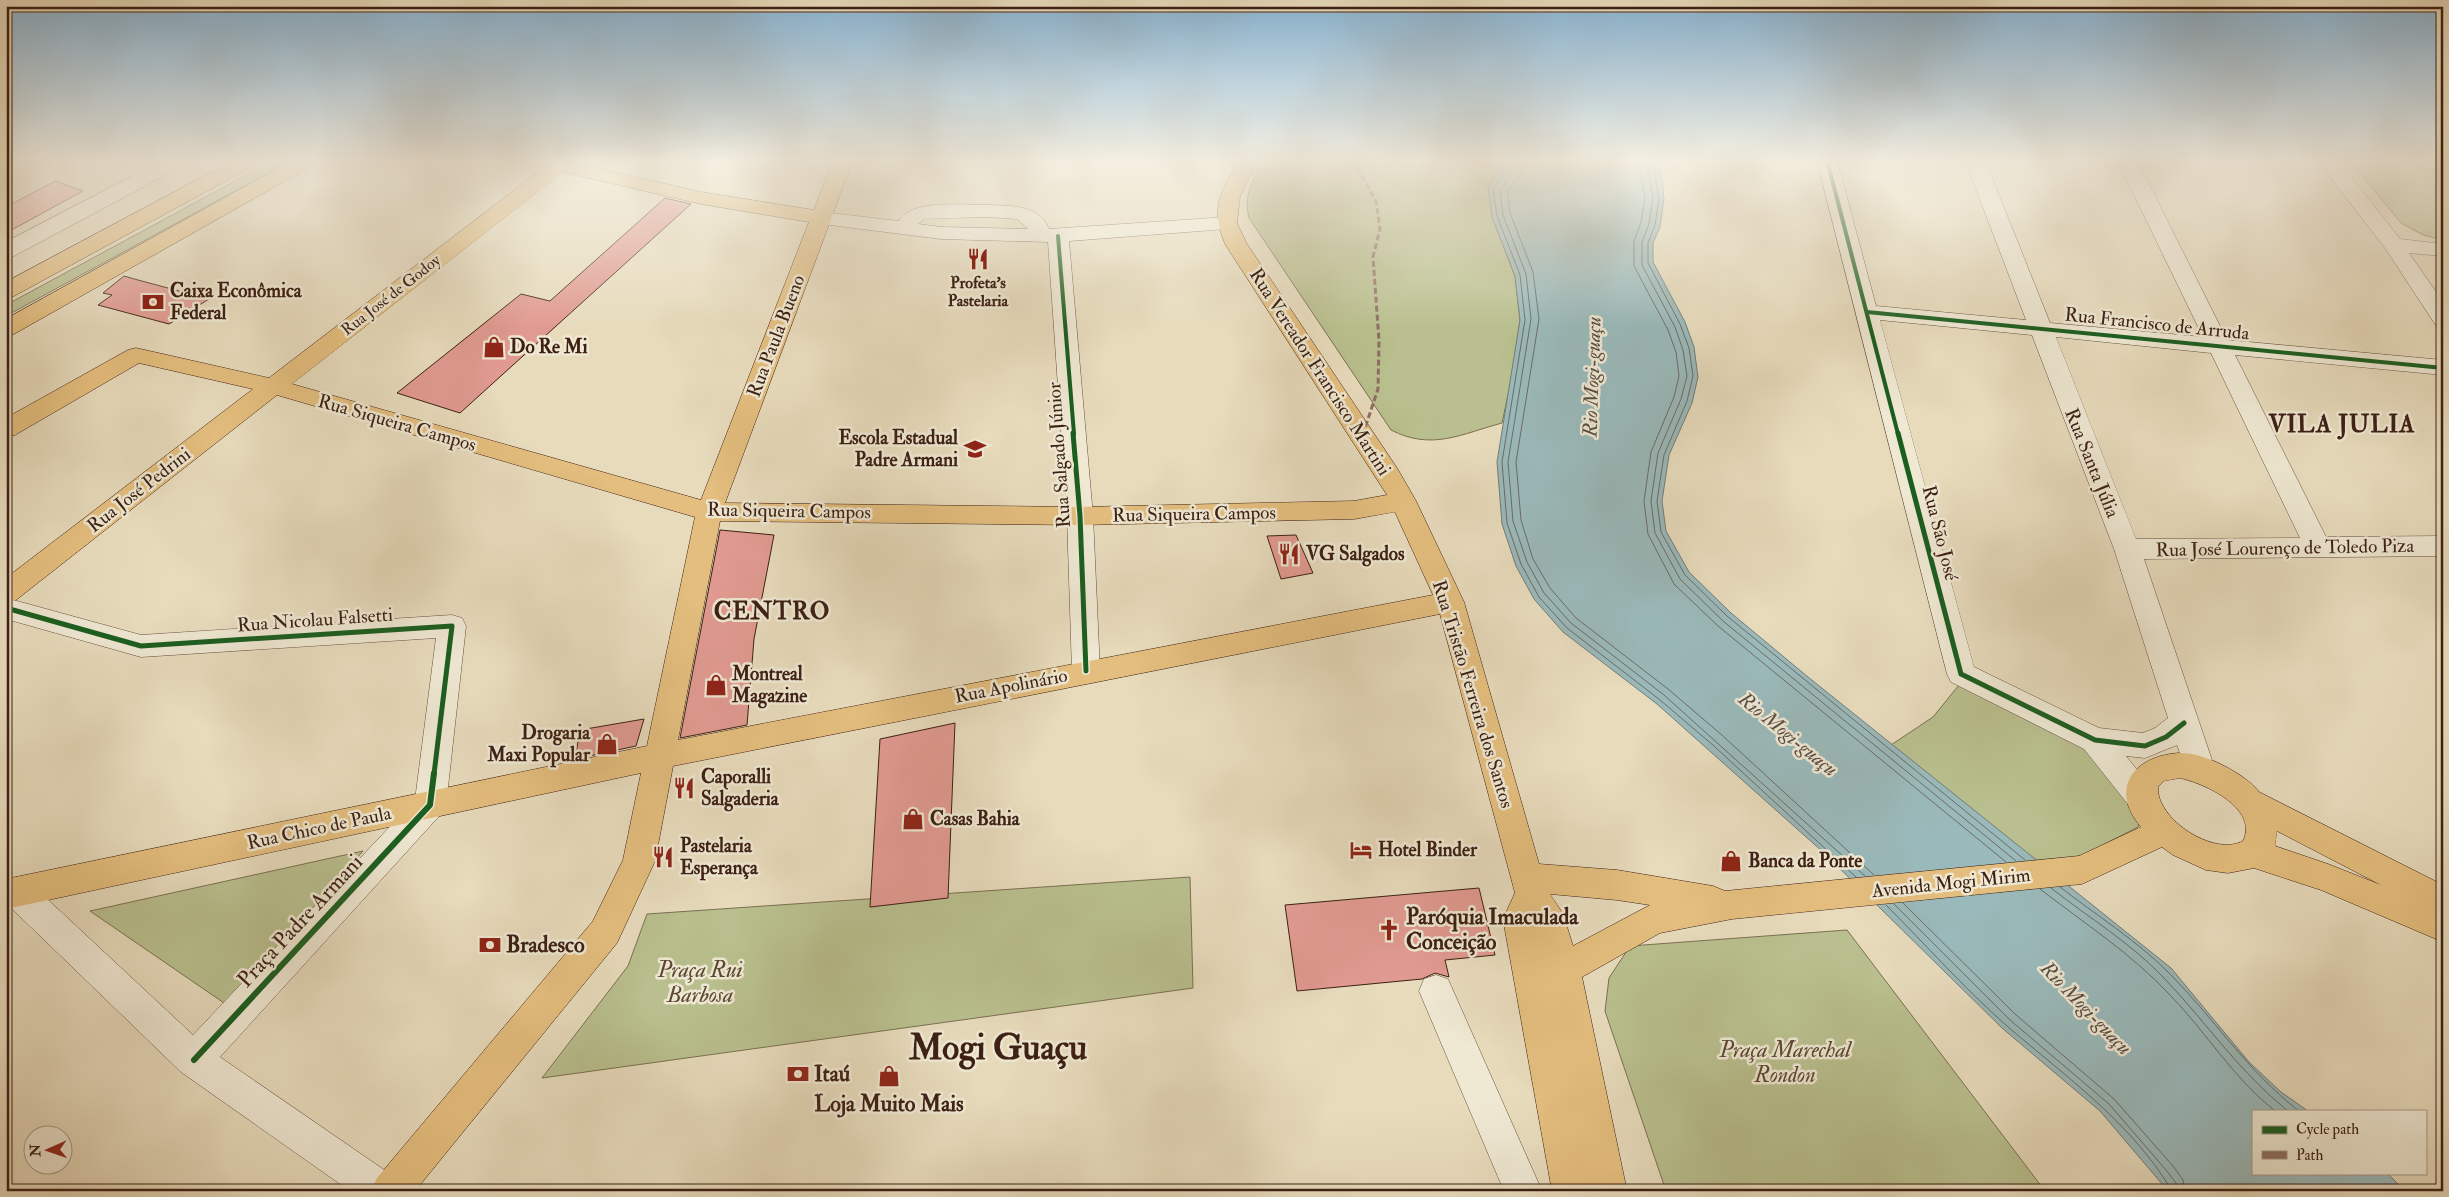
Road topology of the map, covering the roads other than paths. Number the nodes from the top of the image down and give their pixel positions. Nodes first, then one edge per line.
1 (73, 216) edge
2 (146, 216) edge
3 (208, 216) edge
4 (493, 216) edge
5 (809, 216) edge
6 (1228, 216) edge
7 (1842, 216) edge
8 (1996, 216) edge
9 (2154, 216) edge
10 (2370, 216) edge
11 (822, 218) junction
12 (1227, 224) junction
13 (1050, 236) junction
14 (2393, 245) junction
15 (2443, 250) edge
16 (6, 251) edge
17 (6, 291) edge
18 (1868, 312) junction
19 (2443, 319) edge
20 (2039, 328) junction
21 (6, 329) edge
22 (2217, 345) junction
23 (2443, 368) edge
24 (272, 386) junction
25 (6, 429) edge
26 (1403, 500) junction
27 (709, 512) junction
28 (1080, 516) junction
29 (2443, 546) edge
30 (2318, 547) junction
31 (2127, 549) junction
32 (6, 593) edge
33 (1450, 602) junction
34 (6, 608) edge
35 (1086, 671) junction
36 (2184, 723) junction
37 (2095, 740) junction
38 (660, 757) junction
39 (2200, 769) junction
40 (2142, 799) junction
41 (2250, 802) junction
42 (430, 804) junction
43 (2162, 832) junction
44 (2252, 854) junction
45 (1529, 886) junction
46 (12, 893) edge
47 (2443, 901) edge
48 (1732, 904) junction
49 (2443, 927) edge
50 (1563, 969) junction
51 (1436, 991) dead end
52 (194, 1060) junction
53 (383, 1191) edge
54 (390, 1191) edge
55 (1523, 1191) edge
56 (1571, 1191) edge
57 (1608, 1191) edge

1 - 16 street
2 - 17 main road
3 - 21 main road
4 - 24 main road, Rua José de Godoy
5 - 11 main road
6 - 12 main road
7 - 18 street, Rua São José
8 - 20 street, Rua Santa Júlia
9 - 22 street
10 - 14 street
11 - 13 street
11 - 27 main road, Rua Paula Bueno
12 - 13 street
12 - 26 main road, Rua Vereador Francisco Martini
13 - 28 street, Rua Salgado Júnior
14 - 15 street
14 - 19 street
18 - 20 street, Rua Francisco de Arruda
18 - 37 street, Rua São José
20 - 22 street, Rua Francisco de Arruda
20 - 31 street, Rua Santa Júlia
22 - 23 street, Rua Francisco de Arruda
22 - 30 street
24 - 25 main road, Rua Siqueira Campos
24 - 27 main road, Rua Siqueira Campos
24 - 32 main road, Rua José Pedrini
26 - 28 main road, Rua Siqueira Campos
26 - 33 main road, Rua Tristão Ferreira dos Santos
27 - 28 main road, Rua Siqueira Campos
27 - 38 main road, Rua Paula Bueno
28 - 35 street, Rua Salgado Júnior
29 - 30 street, Rua José Lourenço de Toledo Piza
30 - 31 street, Rua José Lourenço de Toledo Piza
31 - 36 street, Rua Santa Júlia
33 - 35 main road, Rua Apolinário
33 - 45 main road, Rua Tristão Ferreira dos Santos
34 - 42 street, Rua Nicolau Falsetti
35 - 38 main road, Rua Apolinário
36 - 37 street, Rua São José
36 - 39 street, Rua Santa Júlia
37 - 40 street, Rua São José
38 - 42 main road, Rua Chico de Paula
38 - 54 main road
39 - 40 main road
39 - 41 main road
40 - 43 main road
41 - 44 main road
41 - 47 main road
42 - 46 main road, Rua Chico de Paula
42 - 52 street, Praça Padre Armani
43 - 44 main road
43 - 48 main road, Avenida Mogi Mirim
44 - 49 main road
45 - 48 main road, Avenida Mogi Mirim
45 - 50 main road, Rua Tristão Ferreira dos Santos
45 - 56 main road
46 - 52 street
48 - 50 main road, Avenida Mogi Mirim
50 - 57 main road, Rua Tristão Ferreira dos Santos
51 - 55 street
52 - 53 street

